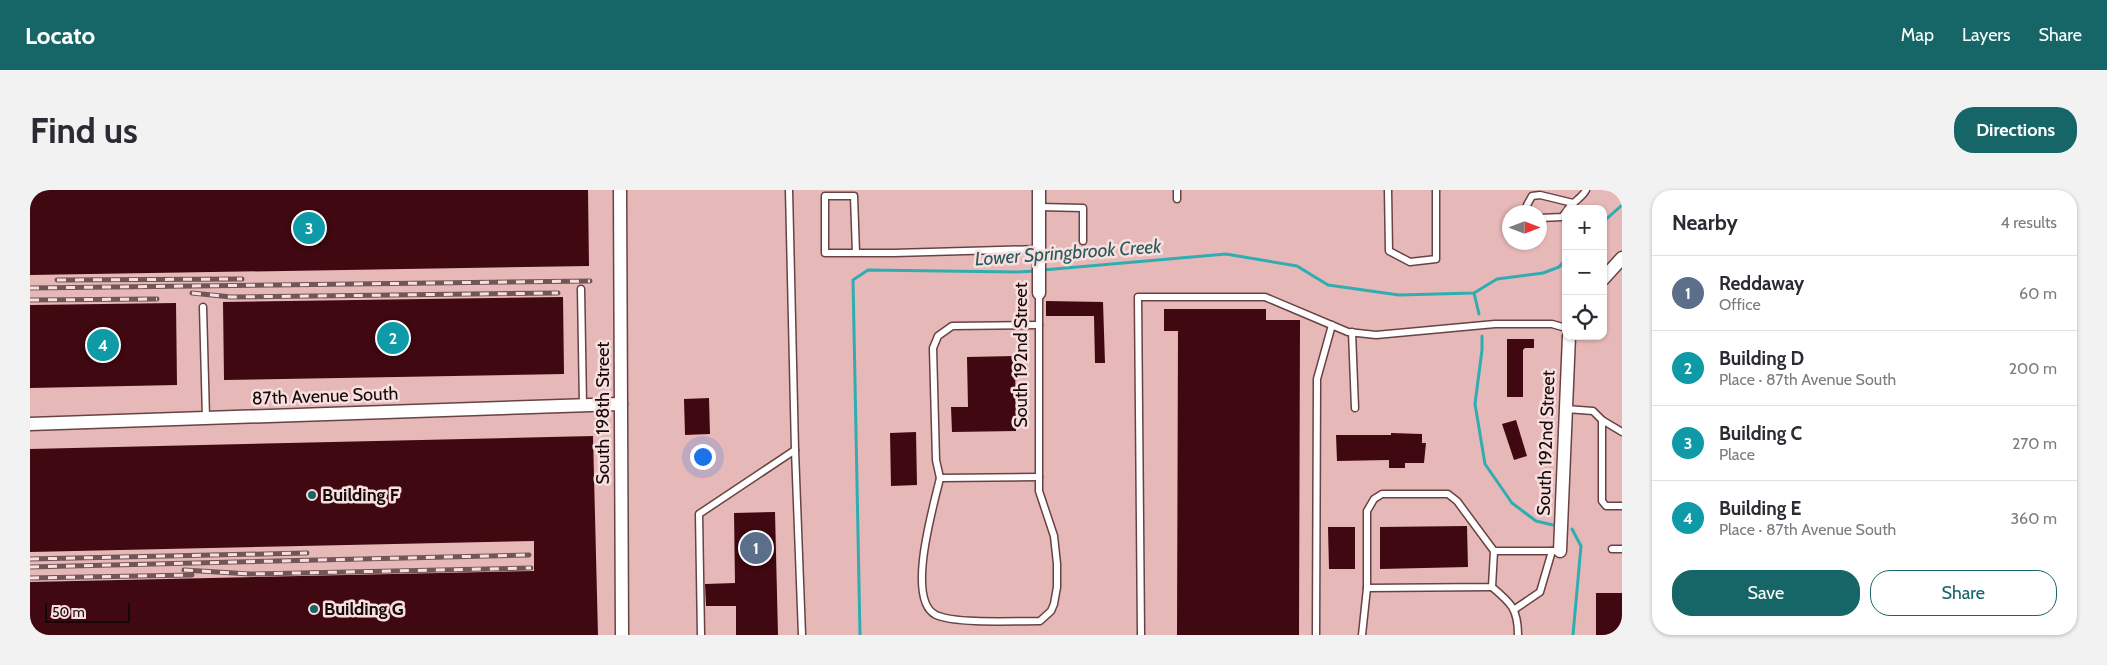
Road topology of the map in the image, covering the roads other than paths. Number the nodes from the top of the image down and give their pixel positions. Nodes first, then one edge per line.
1 (620, 190) edge
2 (790, 190) edge
3 (1039, 190) edge
4 (1177, 190) edge
5 (1388, 190) edge
6 (1436, 190) edge
7 (1586, 190) edge
8 (854, 193) edge
9 (1177, 198) dead end
10 (1527, 205) edge
11 (1567, 205) edge
12 (1571, 205) edge
13 (1039, 207) junction
14 (1562, 217) edge
15 (1547, 218) edge
16 (1083, 241) dead end
17 (856, 253) junction
18 (1039, 254) junction
19 (1622, 258) edge
20 (1607, 275) edge
21 (581, 289) dead end
22 (1039, 293) joint
23 (203, 307) dead end
24 (1039, 325) junction
25 (1332, 325) junction
26 (1562, 327) edge
27 (1352, 332) junction
28 (1569, 340) edge
29 (621, 404) junction
30 (583, 405) junction
31 (1355, 408) dead end
32 (1565, 409) junction
33 (206, 418) junction
34 (1602, 420) junction
35 (30, 424) edge
36 (1622, 432) edge
37 (795, 450) junction
38 (1039, 477) junction
39 (940, 478) junction
40 (1622, 506) edge
41 (1612, 549) dead end
42 (1622, 549) edge
43 (1494, 551) junction
44 (1556, 551) junction
45 (1492, 587) junction
46 (1367, 588) junction
47 (1515, 609) junction
48 (622, 635) edge
49 (701, 635) edge
50 (802, 635) edge
51 (1141, 635) edge
52 (1316, 635) edge
53 (1362, 635) edge
54 (1518, 635) edge

1 - 29 street, South 198th Street
2 - 37 lane
3 - 13 street, South 192nd Street
4 - 9 lane
5 - 6 lane
7 - 12 lane
8 - 17 lane
8 - 17 lane
10 - 11 lane
13 - 16 lane
13 - 18 street, South 192nd Street
14 - 15 lane
17 - 18 lane
18 - 22 street, South 192nd Street
19 - 20 street
21 - 30 lane
22 - 24 lane, South 192nd Street
23 - 33 lane
24 - 38 lane, South 192nd Street
24 - 39 lane
25 - 27 lane
25 - 51 lane
25 - 52 lane
26 - 27 lane
27 - 31 lane
28 - 32 street, South 192nd Street
29 - 30 street, 87th Avenue South
29 - 48 street, South 198th Street
30 - 33 street, 87th Avenue South
32 - 34 lane
32 - 44 street, South 192nd Street
33 - 35 street, 87th Avenue South
34 - 36 lane
34 - 40 lane
37 - 49 lane
37 - 50 lane
38 - 39 lane
38 - 39 lane, South 192nd Street
41 - 42 lane
43 - 44 lane
43 - 45 lane
43 - 46 lane
44 - 47 lane
45 - 46 lane
45 - 47 lane
46 - 53 lane
47 - 54 lane

